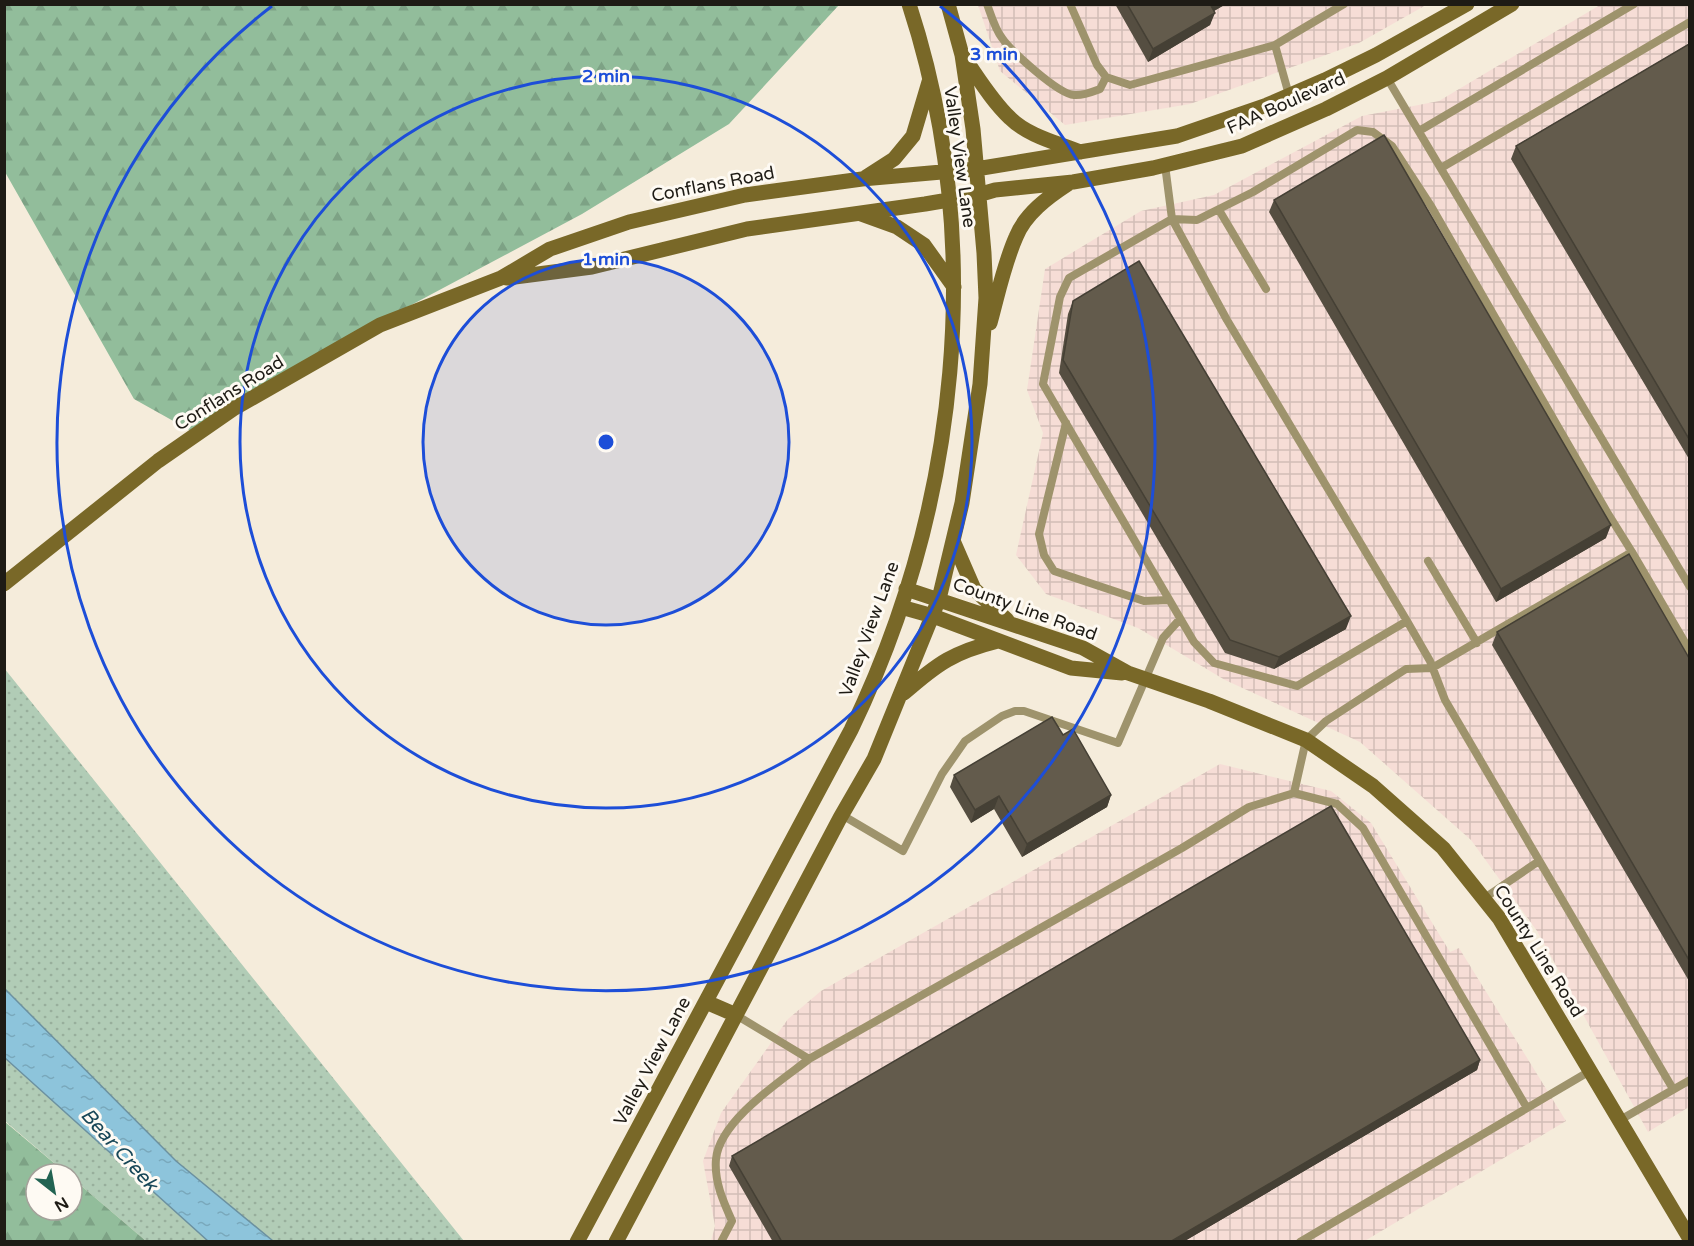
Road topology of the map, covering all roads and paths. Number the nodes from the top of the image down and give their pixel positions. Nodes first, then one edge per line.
1 (909, 4) edge
2 (948, 4) edge
3 (987, 4) edge
4 (1070, 4) edge
5 (1344, 4) edge
6 (1512, 4) edge
7 (1634, 4) edge
8 (1465, 5) edge
9 (1689, 22) edge
10 (1275, 45) junction
11 (962, 55) junction
12 (1106, 77) junction
13 (1387, 78) junction
14 (930, 79) junction
15 (1289, 95) junction
16 (1419, 131) junction
17 (1080, 152) junction
18 (1165, 165) junction
19 (1441, 168) junction
20 (976, 169) junction
21 (945, 171) junction
22 (862, 179) junction
23 (1073, 182) junction
24 (978, 195) junction
25 (948, 201) junction
26 (1219, 210) junction
27 (858, 213) junction
28 (1172, 219) junction
29 (501, 278) junction
30 (954, 286) junction
31 (1266, 289) dead end
32 (983, 346) junction
33 (1066, 423) junction
34 (954, 542) junction
35 (1632, 552) junction
36 (1428, 561) dead end
37 (4, 584) edge
38 (1689, 587) edge
39 (906, 589) junction
40 (939, 600) junction
41 (1169, 600) junction
42 (901, 607) junction
43 (933, 616) junction
44 (1180, 619) junction
45 (1407, 621) junction
46 (1012, 624) junction
47 (998, 641) junction
48 (1477, 643) junction
49 (1689, 651) edge
50 (1432, 668) junction
51 (1128, 673) junction
52 (1145, 679) junction
53 (902, 695) junction
54 (1306, 740) junction
55 (1294, 793) junction
56 (842, 815) junction
57 (1539, 861) junction
58 (1483, 899) junction
59 (706, 1002) junction
60 (736, 1015) junction
61 (810, 1059) junction
62 (1590, 1071) junction
63 (1689, 1080) edge
64 (1673, 1089) junction
65 (1527, 1108) junction
66 (1620, 1120) junction
67 (1689, 1239) edge
68 (577, 1242) edge
69 (616, 1242) edge
70 (721, 1242) edge
71 (1299, 1242) edge

1 - 14 street, Valley View Lane
2 - 11 street, Valley View Lane
3 - 12 lane
4 - 12 lane
5 - 10 lane
6 - 13 street, FAA Boulevard
7 - 16 lane
8 - 15 street, FAA Boulevard
9 - 19 lane
10 - 12 lane
10 - 15 lane
11 - 17 street
11 - 20 street, Valley View Lane
13 - 16 lane
13 - 18 street, FAA Boulevard
14 - 21 street, Valley View Lane
14 - 22 street
15 - 17 street, FAA Boulevard
16 - 19 lane
17 - 20 street, FAA Boulevard
18 - 23 street, FAA Boulevard
18 - 28 lane
19 - 38 lane
20 - 21 street, FAA Boulevard
20 - 24 street, Valley View Lane
21 - 22 street, Conflans Road
21 - 25 street, Valley View Lane
22 - 29 street, Conflans Road
23 - 24 street, FAA Boulevard
23 - 32 street
24 - 25 street, FAA Boulevard
24 - 32 street, Valley View Lane
25 - 27 street, Conflans Road
25 - 30 street, Valley View Lane
26 - 28 lane
26 - 31 lane
26 - 35 lane
27 - 29 street, Conflans Road
27 - 30 street
28 - 33 lane
28 - 45 lane
29 - 37 street, Conflans Road
30 - 39 street, Valley View Lane
32 - 34 street, Valley View Lane
33 - 41 lane
33 - 41 lane
34 - 40 street, Valley View Lane
34 - 46 street
35 - 48 lane
35 - 49 lane
36 - 48 lane
39 - 40 street, County Line Road
39 - 42 street, Valley View Lane
40 - 43 street, Valley View Lane
40 - 46 street, County Line Road
41 - 44 lane
42 - 43 street, County Line Road
42 - 59 street, Valley View Lane
43 - 47 street, County Line Road
43 - 53 street, Valley View Lane
44 - 45 lane
44 - 52 lane
45 - 50 lane
46 - 51 street, County Line Road
47 - 51 street, County Line Road
47 - 53 street
48 - 50 lane
50 - 54 lane
50 - 57 lane
51 - 52 street, County Line Road
52 - 54 street, County Line Road
52 - 56 lane
53 - 56 street, Valley View Lane
54 - 55 lane
54 - 58 street, County Line Road
55 - 61 lane
55 - 65 lane
56 - 60 street, Valley View Lane
57 - 58 lane
57 - 64 lane
58 - 62 street, County Line Road
59 - 60 street
59 - 68 street, Valley View Lane
60 - 61 lane
60 - 69 street, Valley View Lane
61 - 70 lane
62 - 65 lane
62 - 66 street, County Line Road
63 - 64 lane
64 - 66 lane
65 - 71 lane
66 - 67 street, County Line Road

